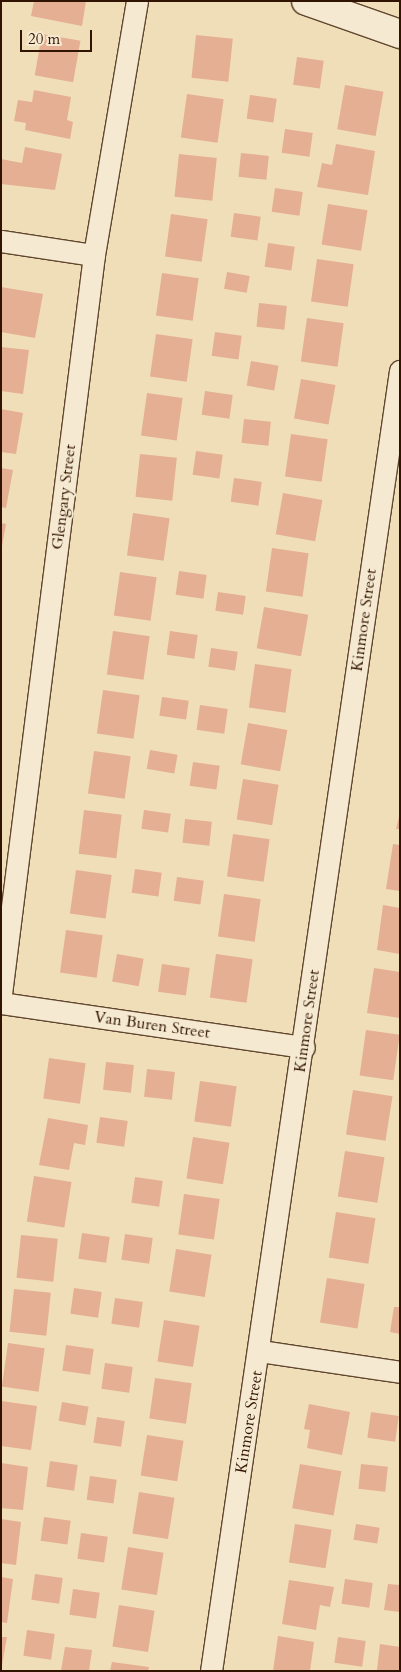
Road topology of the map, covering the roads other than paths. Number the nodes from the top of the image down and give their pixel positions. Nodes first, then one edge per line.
1 (137, 1) edge
2 (306, 1) edge
3 (400, 34) edge
4 (1, 241) edge
5 (94, 255) junction
6 (400, 372) edge
7 (1, 994) edge
8 (1, 1003) edge
9 (304, 1047) junction
10 (260, 1351) junction
11 (400, 1372) edge
12 (211, 1671) edge

1 - 5 street, Glengary Street
2 - 3 street
4 - 5 street
5 - 7 street, Glengary Street
6 - 9 street, Kinmore Street
8 - 9 street, Van Buren Street
9 - 10 street, Kinmore Street
10 - 11 street
10 - 12 street, Kinmore Street

